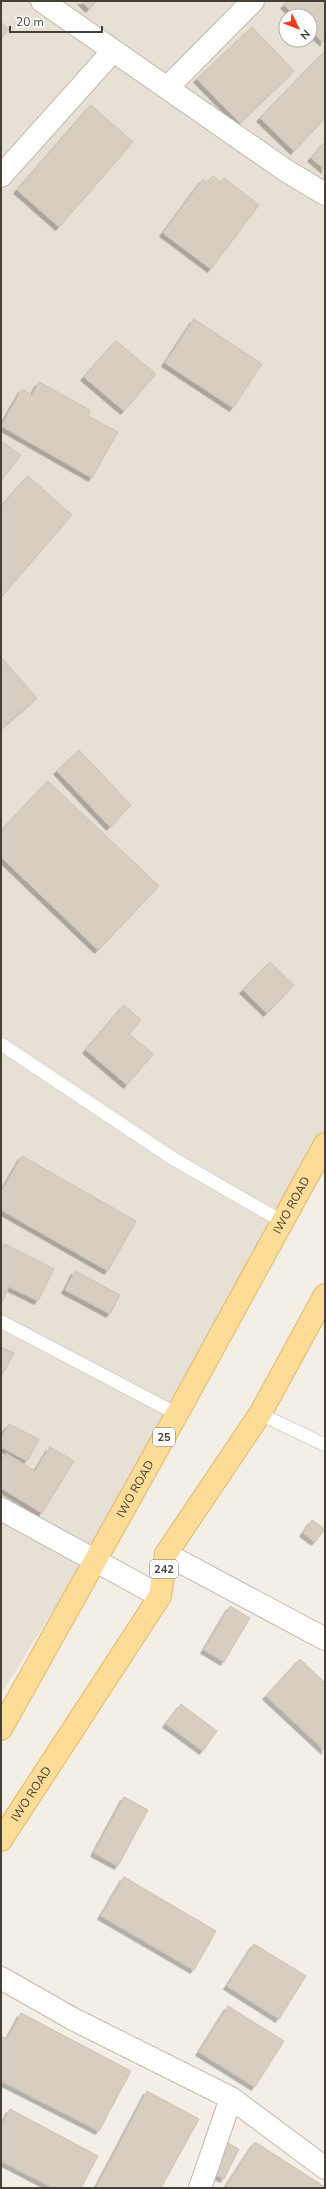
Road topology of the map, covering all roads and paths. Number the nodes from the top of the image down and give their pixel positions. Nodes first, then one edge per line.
1 (42, 1) edge
2 (253, 1) edge
3 (113, 51) junction
4 (167, 88) junction
5 (1, 176) edge
6 (325, 194) edge
7 (1, 1044) edge
8 (325, 1144) edge
9 (283, 1222) junction
10 (325, 1295) edge
11 (319, 1321) edge
12 (2, 1322) edge
13 (177, 1414) junction
14 (260, 1414) junction
15 (325, 1445) edge
16 (1, 1509) edge
17 (166, 1554) junction
18 (96, 1560) junction
19 (160, 1596) junction
20 (325, 1639) edge
21 (1, 1729) edge
22 (1, 1840) edge
23 (1, 1978) edge
24 (231, 2098) junction
25 (325, 2168) edge
26 (200, 2188) edge

1 - 3 street
2 - 4 street
3 - 4 street
3 - 5 street
4 - 6 street
7 - 9 lane
8 - 9 main road, IWO ROAD / 25
9 - 13 main road, IWO ROAD / 25
10 - 11 main road, IWO ROAD / 242
11 - 14 main road, IWO ROAD / 242
12 - 13 lane
13 - 18 main road, IWO ROAD / 25
14 - 15 lane
14 - 17 main road, IWO ROAD / 242
16 - 18 street
17 - 19 main road, IWO ROAD / 242
17 - 20 street
18 - 19 street
18 - 21 main road, IWO ROAD / 25
19 - 22 main road, IWO ROAD / 242
23 - 24 street
24 - 25 street
24 - 26 street

